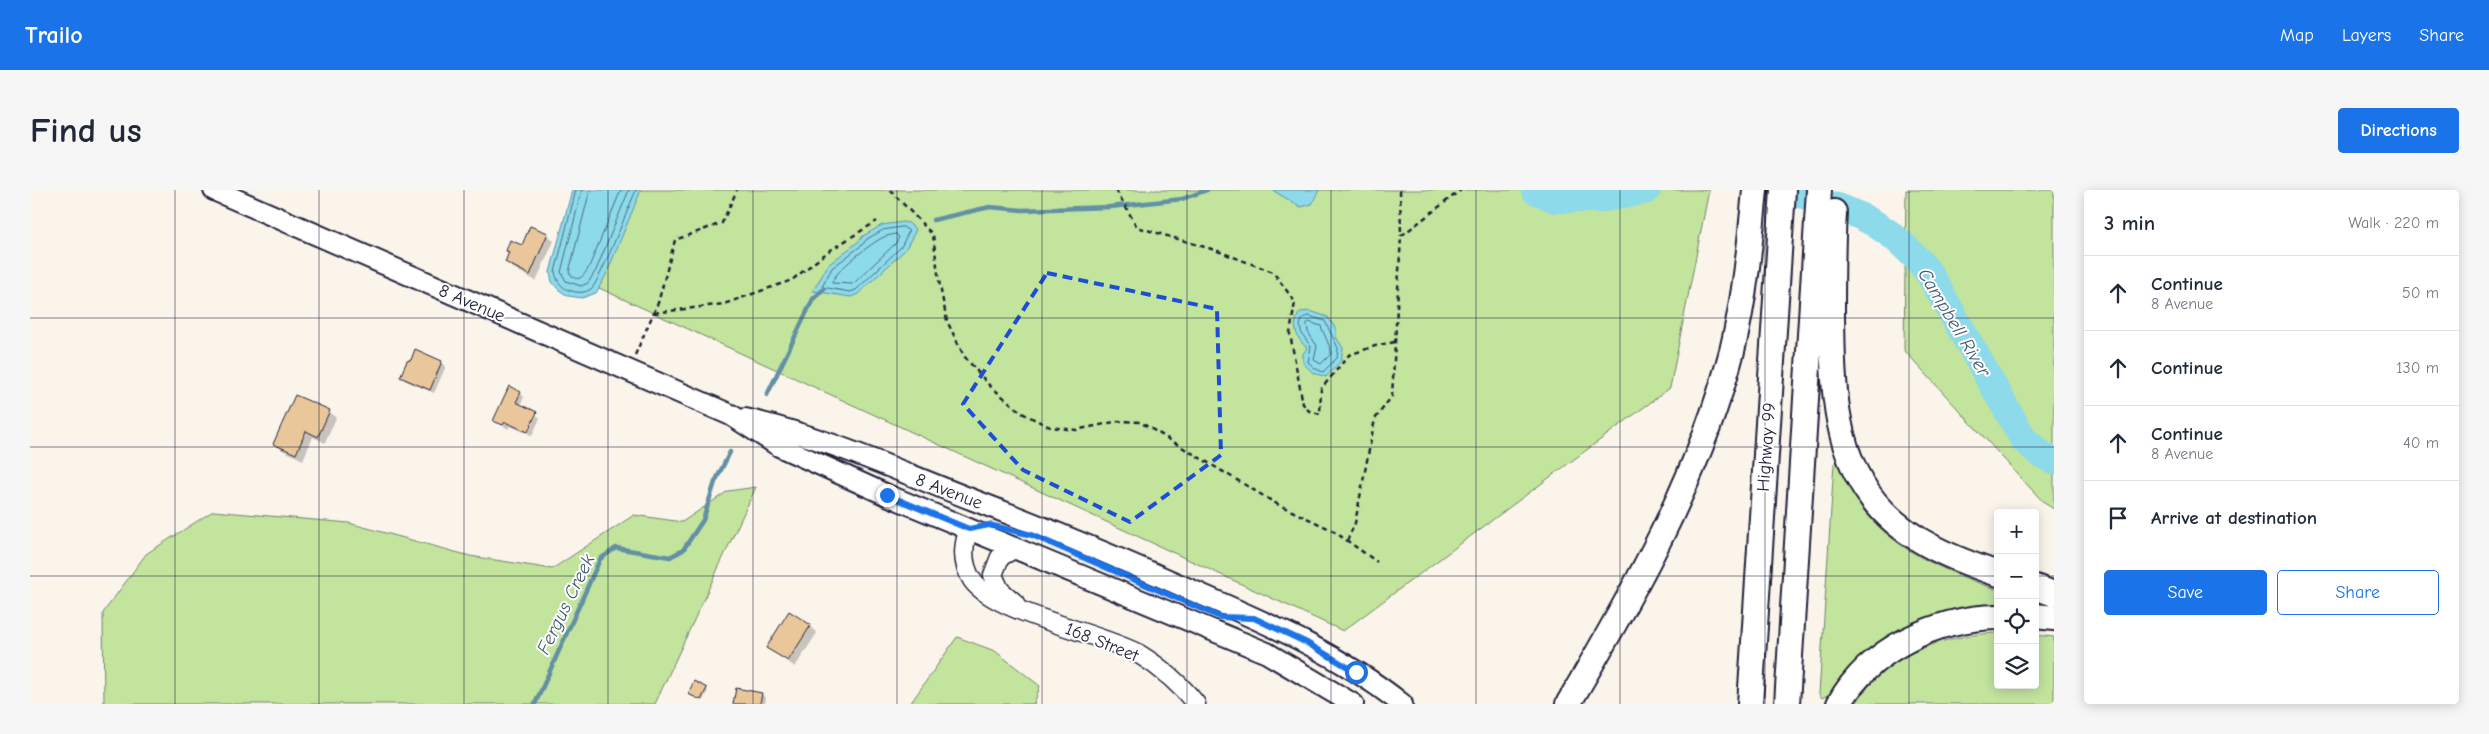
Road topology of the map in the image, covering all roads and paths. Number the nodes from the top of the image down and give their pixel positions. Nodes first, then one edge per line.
1 (214, 190) edge
2 (737, 190) edge
3 (890, 190) edge
4 (1116, 190) edge
5 (1400, 190) edge
6 (1461, 190) edge
7 (1755, 190) edge
8 (1782, 190) edge
9 (1819, 190) edge
10 (1834, 190) edge
11 (877, 221) dead end
12 (1401, 236) junction
13 (654, 313) junction
14 (1395, 342) junction
15 (629, 370) junction
16 (731, 415) junction
17 (969, 529) junction
18 (1347, 541) junction
19 (1016, 548) junction
20 (1378, 562) dead end
21 (1994, 573) edge
22 (2039, 588) edge
23 (2054, 594) edge
24 (1022, 610) junction
25 (2039, 616) edge
26 (1994, 617) edge
27 (1254, 618) junction
28 (2054, 618) edge
29 (1196, 704) edge
30 (1353, 704) edge
31 (1402, 704) edge
32 (1568, 704) edge
33 (1750, 704) edge
34 (1787, 704) edge
35 (1839, 704) edge

1 - 15 main road, 8 Avenue
2 - 13 path
3 - 18 path
4 - 14 path
5 - 12 path
6 - 12 path
7 - 32 highway
8 - 33 highway, Highway 99
9 - 34 highway, Highway 99
10 - 21 highway
11 - 13 path
12 - 14 path
13 - 15 path
14 - 18 path
15 - 16 main road, 8 Avenue
16 - 17 main road, 8 Avenue
16 - 27 main road, 8 Avenue
17 - 19 main road, 8 Avenue
17 - 24 main road, 168 Street
17 - 27 main road
18 - 20 path
19 - 24 main road, 168 Street
19 - 30 main road, 8 Avenue
22 - 23 highway
24 - 29 main road, 168 Street
25 - 28 highway
26 - 35 highway
27 - 31 main road, 8 Avenue

